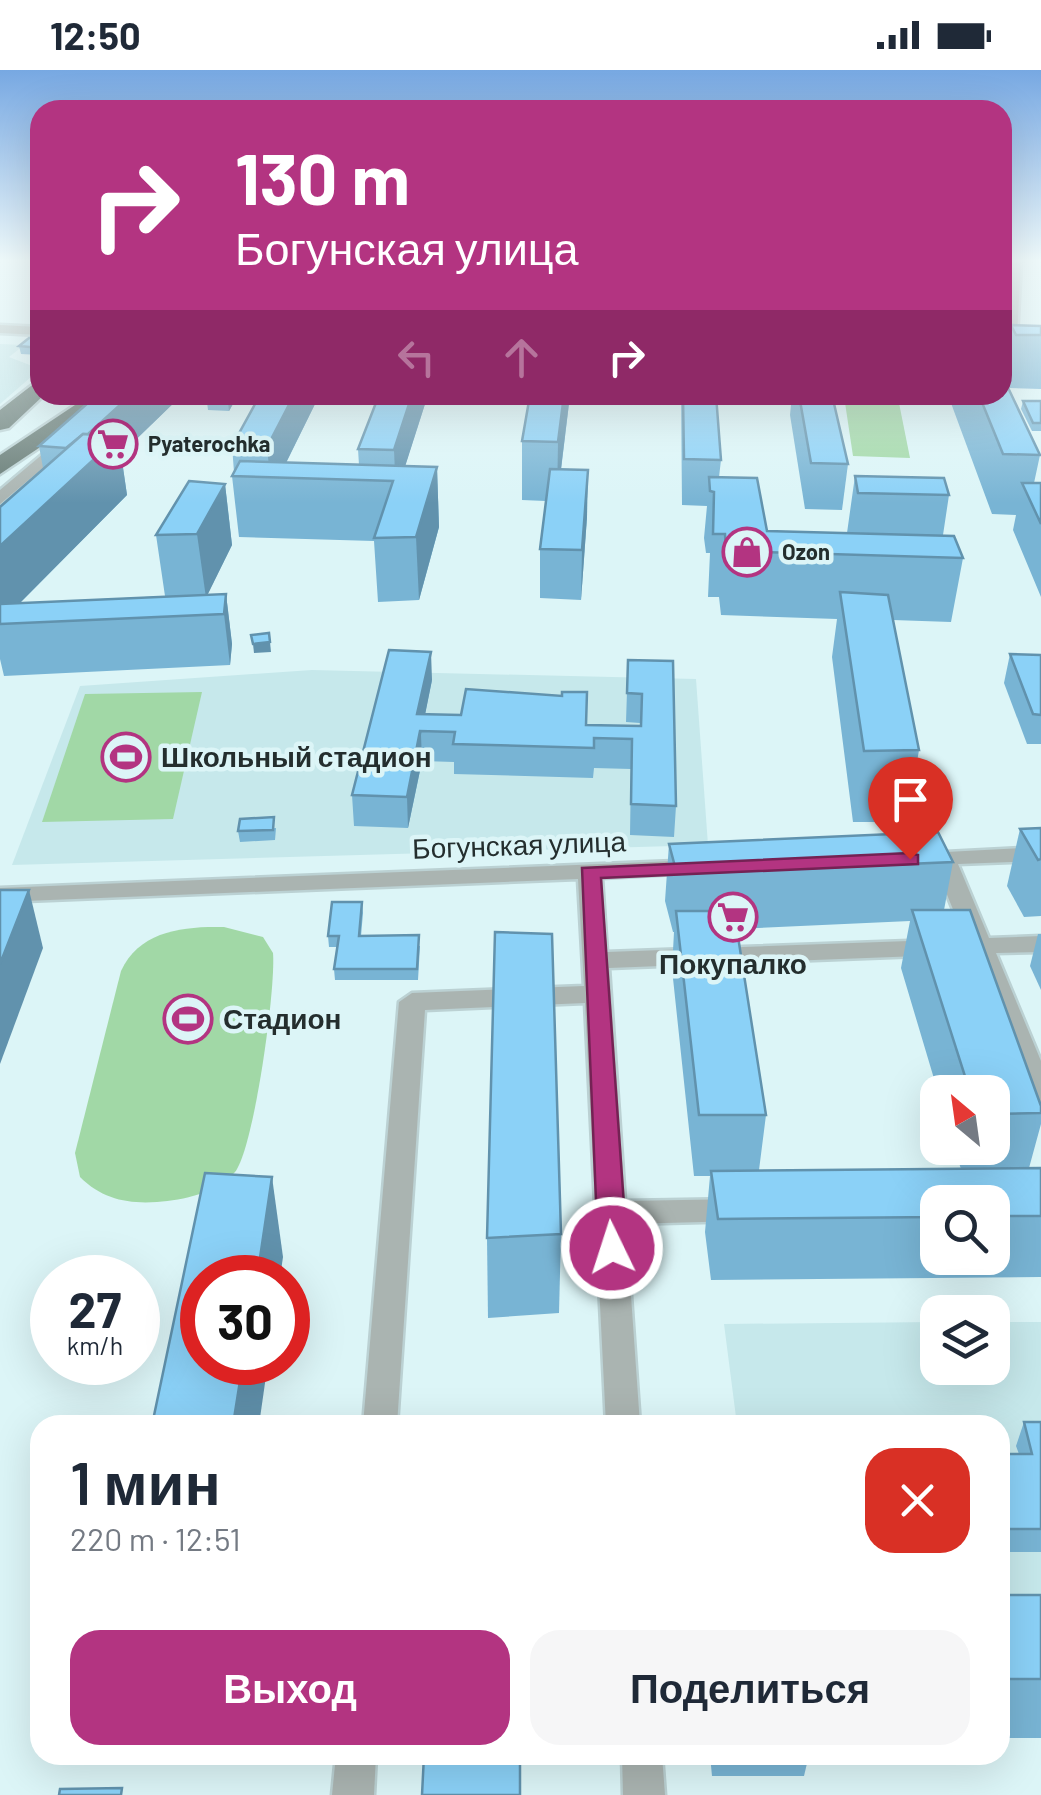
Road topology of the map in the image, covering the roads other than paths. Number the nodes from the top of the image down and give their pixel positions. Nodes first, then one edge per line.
1 (30, 399) edge
2 (92, 405) edge
3 (96, 405) edge
4 (0, 424) edge
5 (0, 466) edge
6 (0, 499) edge
7 (1041, 854) edge
8 (944, 858) junction
9 (886, 860) edge
10 (730, 866) edge
11 (590, 872) junction
12 (0, 895) edge
13 (1041, 944) edge
14 (980, 946) junction
15 (594, 960) junction
16 (597, 994) junction
17 (1041, 1094) edge
18 (764, 1210) edge
19 (610, 1213) junction
20 (381, 1415) edge
21 (622, 1415) edge
22 (355, 1765) edge
23 (642, 1765) edge
24 (353, 1795) edge
25 (644, 1795) edge

1 - 4 highway
2 - 5 highway
3 - 6 street
7 - 8 street
8 - 9 street
8 - 14 street
10 - 11 street, Богунская улица
11 - 12 street, Богунская улица
11 - 15 street
13 - 14 street
14 - 15 street
14 - 17 street
15 - 16 street
16 - 19 street
16 - 20 street
18 - 19 street
19 - 21 street
22 - 24 street
23 - 25 street

